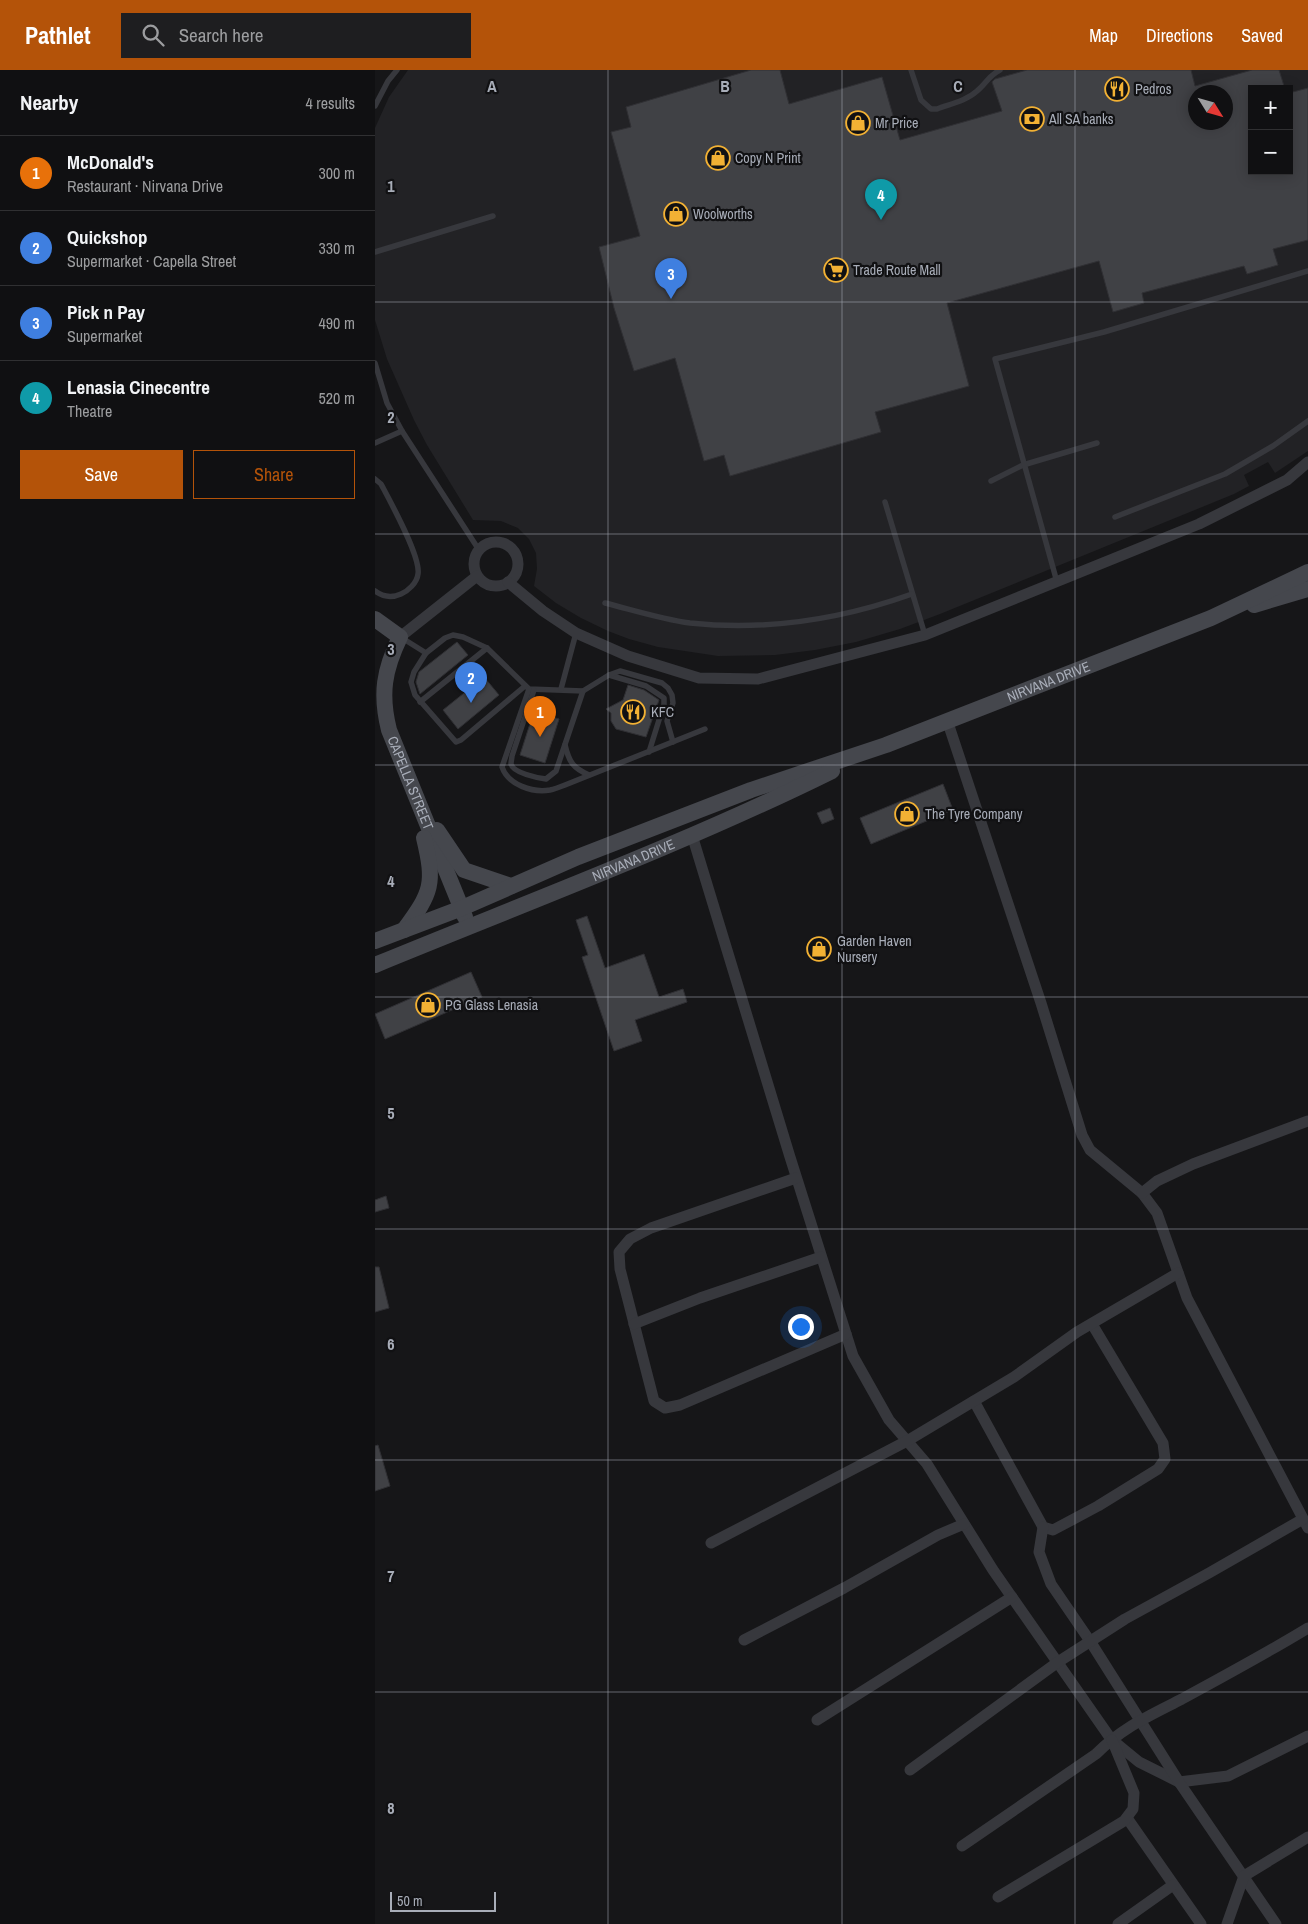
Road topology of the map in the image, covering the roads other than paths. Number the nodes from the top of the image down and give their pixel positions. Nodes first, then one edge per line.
1 (397, 70) edge
2 (911, 70) edge
3 (1000, 70) edge
4 (375, 106) edge
5 (493, 216) dead end
6 (375, 252) edge
7 (1308, 271) edge
8 (375, 363) edge
9 (1308, 421) edge
10 (402, 431) junction
11 (375, 443) edge
12 (1097, 443) dead end
13 (1308, 462) edge
14 (1023, 466) junction
15 (375, 479) edge
16 (991, 481) dead end
17 (885, 502) dead end
18 (1115, 517) dead end
19 (479, 550) junction
20 (1308, 572) edge
21 (477, 576) junction
22 (508, 582) junction
23 (1057, 582) junction
24 (1308, 589) edge
25 (375, 591) edge
26 (912, 594) junction
27 (605, 603) dead end
28 (1211, 618) junction
29 (375, 619) edge
30 (576, 633) junction
31 (925, 635) junction
32 (400, 637) junction
33 (487, 648) junction
34 (426, 653) junction
35 (609, 675) junction
36 (529, 688) junction
37 (561, 689) junction
38 (583, 691) junction
39 (420, 702) junction
40 (947, 720) junction
41 (705, 729) dead end
42 (673, 742) junction
43 (565, 745) junction
44 (885, 745) junction
45 (649, 752) junction
46 (589, 775) junction
47 (415, 794) junction
48 (692, 835) junction
49 (511, 886) junction
50 (462, 908) junction
51 (469, 927) junction
52 (404, 930) junction
53 (375, 941) edge
54 (375, 965) edge
55 (1308, 1121) edge
56 (796, 1178) junction
57 (1142, 1193) junction
58 (821, 1257) junction
59 (1178, 1273) junction
60 (634, 1324) junction
61 (1092, 1324) junction
62 (846, 1334) junction
63 (973, 1401) junction
64 (907, 1441) junction
65 (1305, 1523) edge
66 (965, 1524) junction
67 (1043, 1528) junction
68 (711, 1543) dead end
69 (1012, 1597) junction
70 (1308, 1628) edge
71 (744, 1640) dead end
72 (1090, 1641) junction
73 (1058, 1662) junction
74 (817, 1720) dead end
75 (1139, 1720) junction
76 (1308, 1736) edge
77 (1111, 1739) junction
78 (910, 1770) dead end
79 (1179, 1782) junction
80 (1127, 1818) junction
81 (1308, 1837) edge
82 (962, 1846) dead end
83 (1244, 1876) junction
84 (1173, 1885) junction
85 (998, 1897) dead end
86 (1118, 1924) edge
87 (1201, 1924) edge
88 (1227, 1924) edge
89 (1276, 1924) edge

1 - 4 lane
2 - 3 lane
5 - 6 lane
7 - 14 lane
8 - 10 lane
9 - 18 lane
10 - 11 lane
10 - 19 lane
12 - 14 lane
13 - 23 street
14 - 16 lane
14 - 23 lane
15 - 25 lane
17 - 26 lane
19 - 21 street
19 - 22 street
20 - 28 main road, NIRVANA DRIVE
21 - 22 street
21 - 32 street
22 - 30 street
23 - 31 street
24 - 28 main road, NIRVANA DRIVE
26 - 27 lane
26 - 31 lane
28 - 40 main road, NIRVANA DRIVE
29 - 32 main road
30 - 31 street
30 - 37 lane
32 - 34 lane
32 - 47 main road, CAPELLA STREET
33 - 34 lane
33 - 36 lane
33 - 39 lane
34 - 39 lane
35 - 38 lane
35 - 42 lane
35 - 45 lane
36 - 37 lane
36 - 39 lane
36 - 43 lane
36 - 46 lane
37 - 38 lane
38 - 43 lane
40 - 44 main road, NIRVANA DRIVE
40 - 57 street
41 - 42 lane
42 - 45 lane
43 - 46 lane
44 - 48 main road, NIRVANA DRIVE
44 - 49 main road, NIRVANA DRIVE
45 - 46 lane
47 - 49 main road
47 - 50 main road, CAPELLA STREET
47 - 52 main road
48 - 51 main road, NIRVANA DRIVE
48 - 56 street
49 - 50 main road, NIRVANA DRIVE
50 - 51 main road, CAPELLA STREET
50 - 52 main road, NIRVANA DRIVE
51 - 54 main road, NIRVANA DRIVE
52 - 53 main road, NIRVANA DRIVE
55 - 57 street
56 - 58 street
56 - 60 street
57 - 59 street
58 - 60 street
58 - 62 street
59 - 61 street
59 - 65 street
60 - 62 street
61 - 63 street
61 - 67 street
62 - 64 street
63 - 64 street
63 - 67 street
64 - 66 street
64 - 68 street
65 - 72 street
66 - 69 street
66 - 71 street
67 - 72 street
69 - 73 street
69 - 74 street
70 - 75 street
72 - 73 street
72 - 75 street
73 - 77 street
73 - 78 street
75 - 77 street
75 - 79 street
76 - 79 street
77 - 79 street
77 - 80 street
77 - 82 street
79 - 83 street
80 - 84 street
80 - 85 street
81 - 83 street
83 - 88 street
83 - 89 street
84 - 86 street
84 - 87 street

